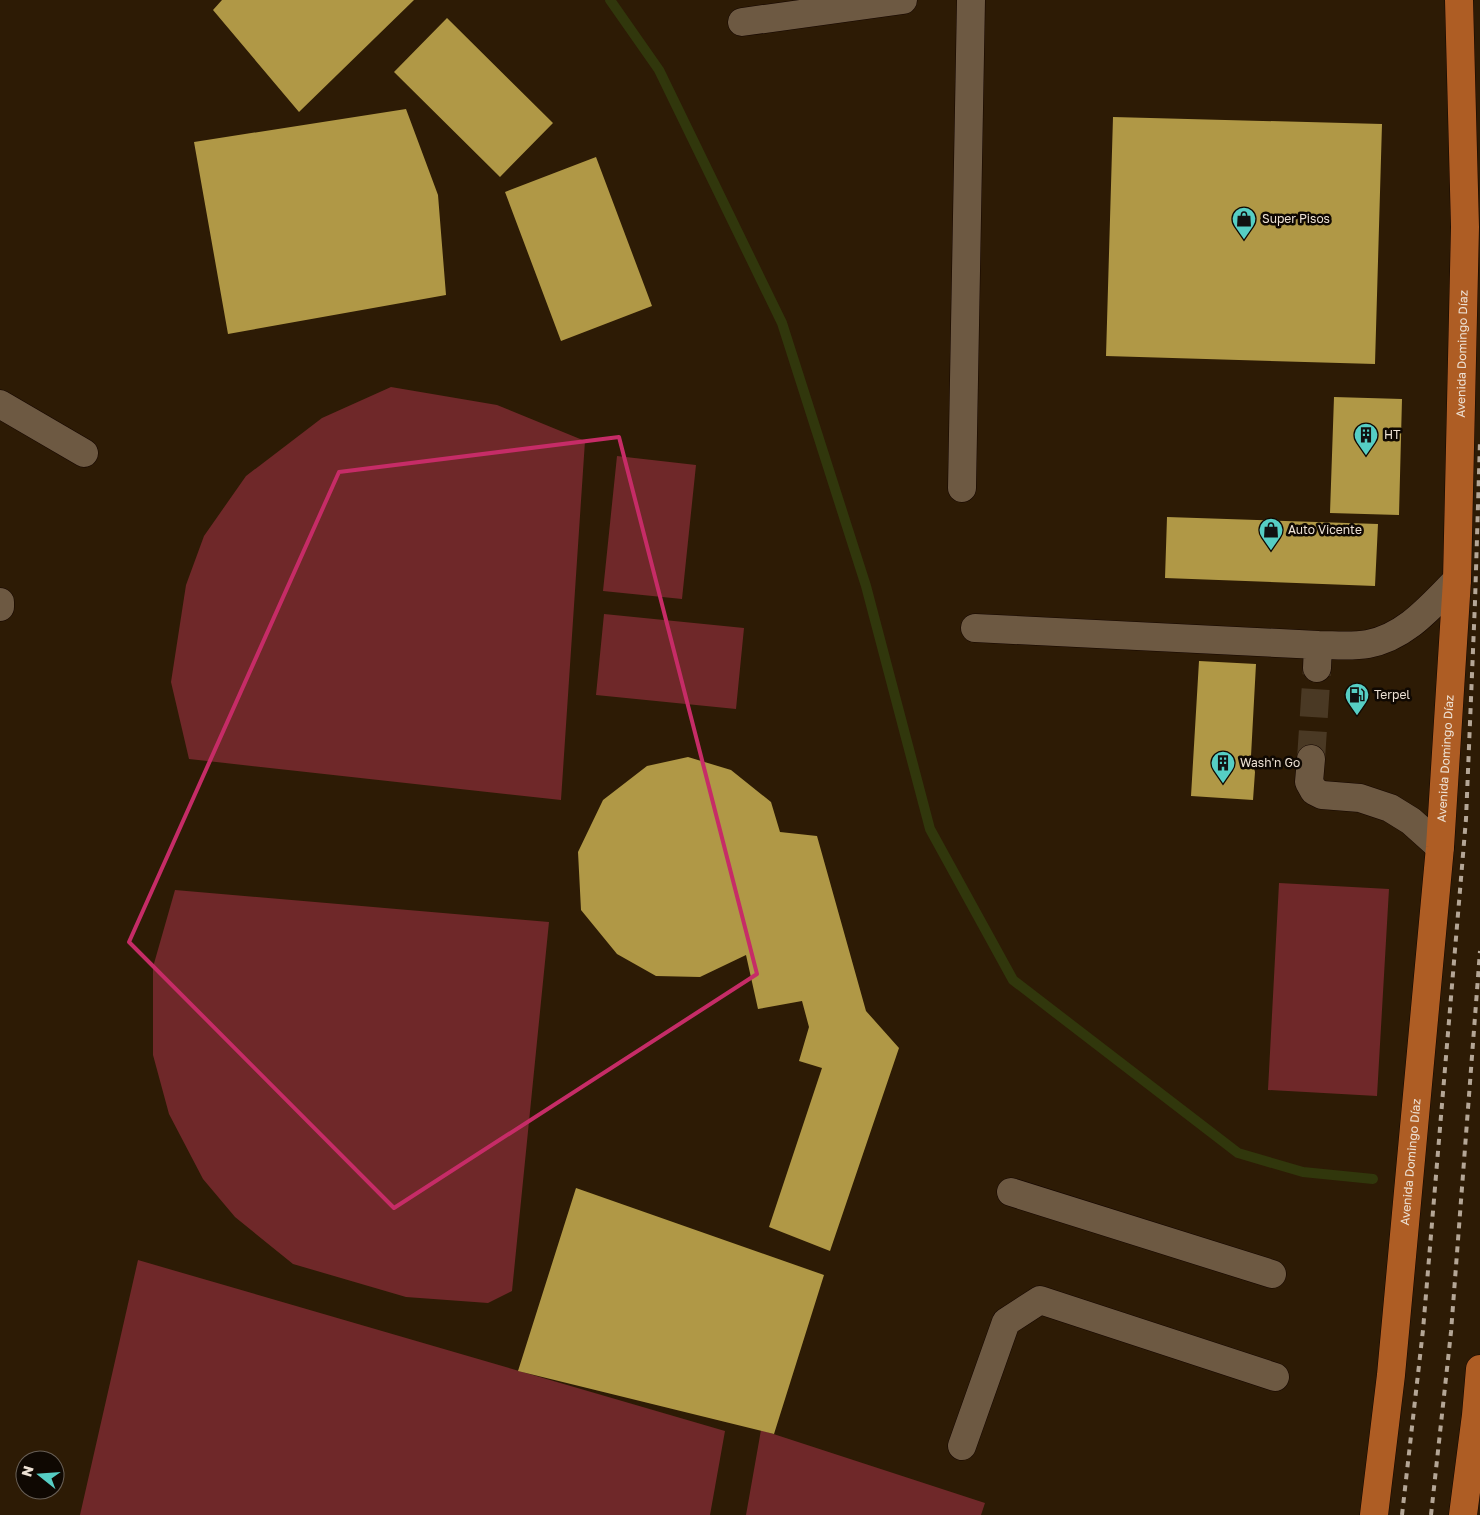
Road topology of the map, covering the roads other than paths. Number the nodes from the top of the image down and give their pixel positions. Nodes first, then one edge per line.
1 (903, 0) edge
2 (971, 0) edge
3 (1459, 0) edge
4 (742, 22) dead end
5 (0, 404) edge
6 (84, 453) dead end
7 (962, 488) dead end
8 (1457, 580) junction
9 (0, 602) edge
10 (0, 608) edge
11 (975, 628) dead end
12 (1311, 759) tunnel mouth
13 (1440, 847) junction
14 (1011, 1192) dead end
15 (1272, 1274) dead end
16 (1480, 1369) edge
17 (1275, 1377) dead end
18 (1478, 1425) edge
19 (962, 1446) dead end
20 (1374, 1515) edge
21 (1464, 1515) edge

1 - 4 street
2 - 7 street
3 - 8 main road, Avenida Domingo Díaz
5 - 6 street
8 - 11 street
8 - 13 main road, Avenida Domingo Díaz
9 - 10 street
12 - 13 street
13 - 20 main road, Avenida Domingo Díaz
14 - 15 street
16 - 18 main road
17 - 19 street
18 - 21 main road

